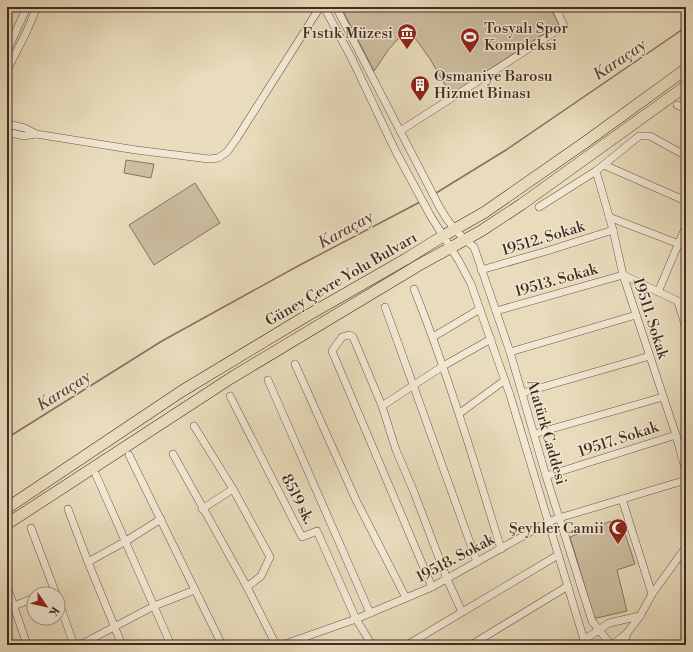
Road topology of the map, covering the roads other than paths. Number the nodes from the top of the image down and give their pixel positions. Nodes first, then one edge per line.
1 (27, 7) edge
2 (37, 7) edge
3 (320, 7) edge
4 (324, 7) edge
5 (336, 7) edge
6 (555, 7) edge
7 (7, 51) edge
8 (686, 69) edge
9 (7, 70) edge
10 (686, 86) edge
11 (677, 105) dead end
12 (686, 110) edge
13 (7, 124) edge
14 (7, 132) edge
15 (400, 132) junction
16 (36, 134) junction
17 (686, 156) edge
18 (604, 165) junction
19 (596, 172) junction
20 (686, 201) edge
21 (539, 207) dead end
22 (609, 217) junction
23 (686, 226) edge
24 (455, 230) junction
25 (613, 230) junction
26 (443, 236) junction
27 (464, 240) junction
28 (679, 244) junction
29 (452, 248) junction
30 (481, 270) junction
31 (623, 275) junction
32 (414, 289) dead end
33 (658, 292) junction
34 (678, 302) junction
35 (686, 305) edge
36 (385, 307) dead end
37 (480, 309) junction
38 (496, 311) junction
39 (636, 316) junction
40 (686, 328) edge
41 (433, 337) junction
42 (491, 339) junction
43 (510, 352) junction
44 (650, 356) junction
45 (295, 364) dead end
46 (444, 366) junction
47 (268, 380) dead end
48 (505, 380) junction
49 (414, 385) junction
50 (522, 393) junction
51 (230, 396) dead end
52 (663, 396) junction
53 (382, 406) junction
54 (460, 413) junction
55 (194, 426) dead end
56 (534, 434) junction
57 (676, 435) junction
58 (173, 454) dead end
59 (129, 455) dead end
60 (686, 472) edge
61 (96, 475) dead end
62 (546, 476) junction
63 (686, 480) edge
64 (233, 489) junction
65 (622, 499) junction
66 (7, 508) edge
67 (202, 508) junction
68 (68, 509) dead end
69 (559, 518) junction
70 (161, 519) junction
71 (548, 522) junction
72 (7, 524) edge
73 (31, 528) dead end
74 (126, 541) junction
75 (686, 546) edge
76 (501, 549) junction
77 (558, 555) junction
78 (88, 562) junction
79 (478, 562) junction
80 (447, 579) junction
81 (7, 586) edge
82 (53, 586) edge
83 (568, 586) junction
84 (247, 587) junction
85 (432, 587) junction
86 (195, 590) junction
87 (652, 594) junction
88 (406, 598) junction
89 (26, 601) edge
90 (14, 606) junction
91 (154, 606) junction
92 (462, 612) junction
93 (370, 613) junction
94 (640, 616) junction
95 (356, 619) junction
96 (66, 622) edge
97 (114, 628) junction
98 (599, 630) junction
99 (627, 633) junction
100 (584, 643) edge
101 (27, 645) edge
102 (74, 645) edge
103 (80, 645) edge
104 (122, 645) edge
105 (171, 645) edge
106 (222, 645) edge
107 (276, 645) edge
108 (282, 645) edge
109 (372, 645) edge
110 (407, 645) edge
111 (471, 645) edge
112 (611, 645) edge
113 (624, 645) edge

1 - 7 street
2 - 9 street
3 - 16 street
4 - 26 street, Atatürk Caddesi
5 - 15 street, Atatürk Caddesi
6 - 15 street
8 - 24 highway, Güney Çevre Yolu Bulvarı
10 - 27 highway, Güney Çevre Yolu Bulvarı
11 - 12 street
13 - 16 street
14 - 16 street
15 - 24 street, Atatürk Caddesi
17 - 18 street
18 - 19 street
18 - 20 street
19 - 21 street
19 - 22 street, 19511. Sokak
22 - 25 street, 19511. Sokak
22 - 28 street
23 - 28 street
24 - 26 highway, Güney Çevre Yolu Bulvarı
24 - 27 street, Atatürk Caddesi
25 - 30 street, 19512. Sokak
25 - 31 street, 19511. Sokak
26 - 29 street, Atatürk Caddesi
26 - 66 highway, Güney Çevre Yolu Bulvarı
27 - 29 highway, Güney Çevre Yolu Bulvarı
27 - 30 street, Atatürk Caddesi
28 - 33 street
29 - 37 street, Atatürk Caddesi
29 - 72 highway, Güney Çevre Yolu Bulvarı
30 - 38 street, Atatürk Caddesi
31 - 33 street
31 - 38 street, 19513. Sokak
31 - 39 street, 19511. Sokak
32 - 41 street
33 - 34 street
34 - 35 street
34 - 40 street
36 - 49 street
37 - 41 street
37 - 42 street, Atatürk Caddesi
38 - 43 street, Atatürk Caddesi
39 - 43 street
39 - 44 street, 19511. Sokak
41 - 46 street
42 - 46 street
42 - 48 street, Atatürk Caddesi
43 - 50 street, Atatürk Caddesi
44 - 50 street
44 - 52 street, 19511. Sokak
45 - 88 street
46 - 49 street
46 - 54 street
47 - 93 street
48 - 54 street
48 - 71 street, Atatürk Caddesi
49 - 53 street
49 - 79 street
50 - 56 street, Atatürk Caddesi
51 - 95 street, 8519 sk.
52 - 56 street
52 - 57 street, 19511. Sokak
53 - 80 street
53 - 85 street
54 - 76 street
55 - 64 street
56 - 62 street, Atatürk Caddesi
57 - 60 street, 19511. Sokak
57 - 62 street, 19517. Sokak
58 - 67 street
59 - 70 street
61 - 74 street
62 - 69 street, Atatürk Caddesi
63 - 65 street, 19518. Sokak
64 - 67 street
64 - 84 street
65 - 69 street, 19518. Sokak
65 - 87 street
67 - 84 street
68 - 78 street
69 - 71 street, 19518. Sokak
69 - 98 street, Atatürk Caddesi
70 - 74 street
70 - 86 street
71 - 76 street, 19518. Sokak
71 - 77 street, Atatürk Caddesi
73 - 82 street
74 - 78 street
74 - 91 street
75 - 87 street
76 - 79 street, 19518. Sokak
77 - 83 street, Atatürk Caddesi
77 - 92 street
78 - 97 street
79 - 80 street, 19518. Sokak
80 - 85 street, 19518. Sokak
80 - 92 street
81 - 90 street
83 - 100 street, Atatürk Caddesi
83 - 111 street
84 - 107 street
85 - 88 street, 19518. Sokak
86 - 91 street
86 - 106 street
87 - 94 street
88 - 93 street, 19518. Sokak
89 - 90 street
90 - 101 street
91 - 97 street
91 - 105 street
92 - 110 street
93 - 95 street, 19518. Sokak
94 - 98 street
94 - 99 street
95 - 108 street, 19518. Sokak
95 - 109 street
96 - 102 street
97 - 103 street
97 - 104 street
98 - 100 street
98 - 112 street, Atatürk Caddesi
99 - 112 street
99 - 113 street

